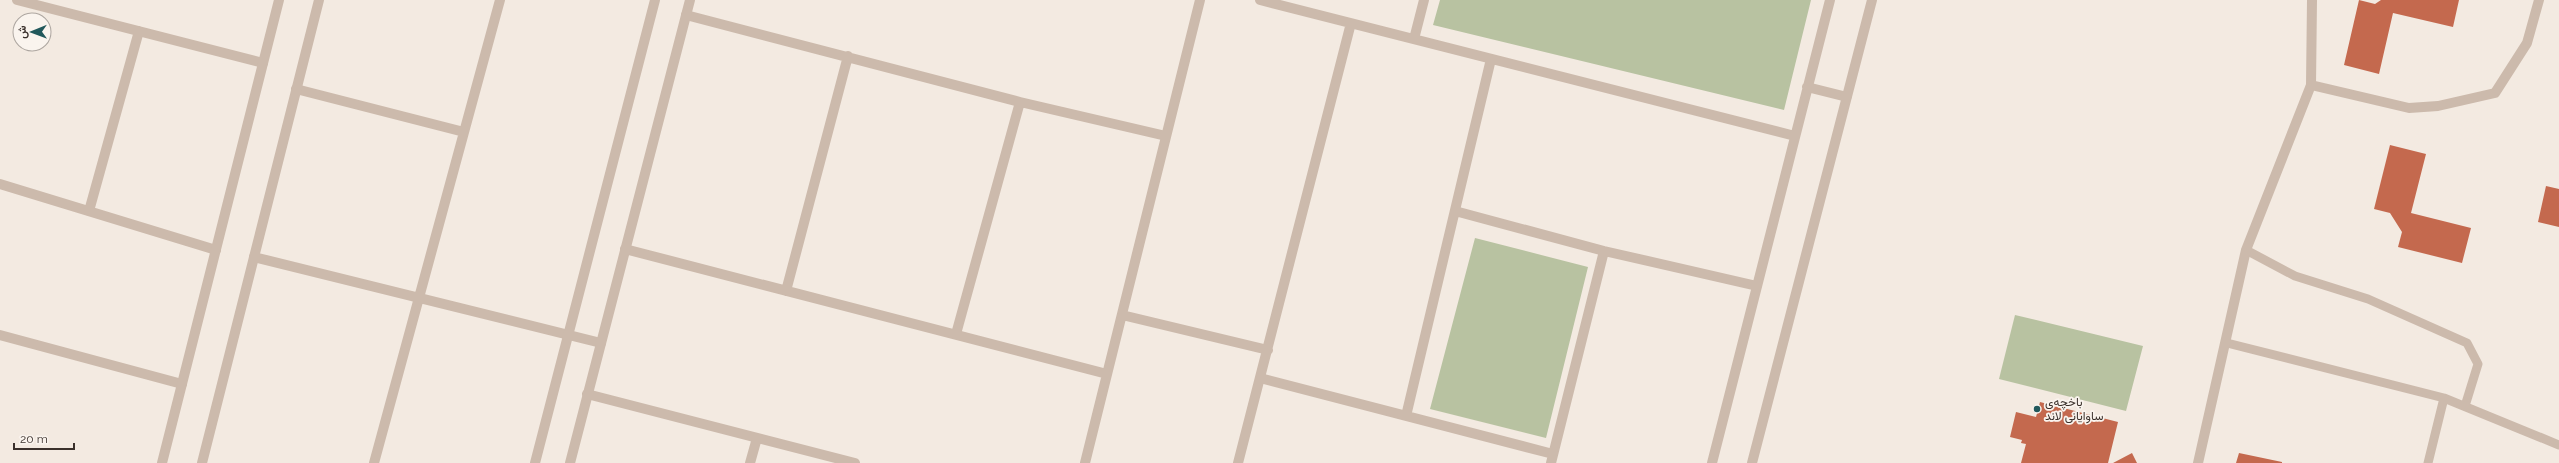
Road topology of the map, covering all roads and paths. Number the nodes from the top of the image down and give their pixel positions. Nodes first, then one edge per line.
1 (17, 0) edge
2 (279, 0) edge
3 (319, 0) edge
4 (500, 0) edge
5 (655, 0) edge
6 (690, 0) edge
7 (1200, 0) edge
8 (1260, 0) edge
9 (1424, 0) edge
10 (1830, 0) edge
11 (1872, 0) edge
12 (2312, 0) edge
13 (2539, 0) edge
14 (686, 15) junction
15 (1351, 23) junction
16 (139, 31) junction
17 (1414, 39) junction
18 (848, 56) junction
19 (1491, 59) junction
20 (263, 63) junction
21 (2311, 85) junction
22 (1808, 87) junction
23 (296, 90) junction
24 (1847, 96) junction
25 (1020, 102) junction
26 (464, 132) junction
27 (1166, 136) junction
28 (1795, 136) junction
29 (0, 184) edge
30 (89, 211) junction
31 (1455, 211) junction
32 (216, 250) junction
33 (625, 250) junction
34 (2246, 250) junction
35 (1604, 251) junction
36 (254, 257) junction
37 (1757, 286) junction
38 (786, 291) junction
39 (419, 298) junction
40 (1122, 315) junction
41 (956, 334) junction
42 (0, 335) edge
43 (568, 335) junction
44 (601, 343) junction
45 (2227, 343) junction
46 (1268, 350) junction
47 (1107, 374) junction
48 (1260, 378) junction
49 (182, 384) junction
50 (588, 394) junction
51 (2444, 398) junction
52 (2465, 406) junction
53 (1406, 416) junction
54 (757, 438) junction
55 (2559, 445) edge
56 (1552, 458) edge
57 (162, 463) edge
58 (202, 463) edge
59 (374, 463) edge
60 (535, 463) edge
61 (570, 463) edge
62 (750, 463) edge
63 (855, 463) edge
64 (1085, 463) edge
65 (1238, 463) edge
66 (1712, 463) edge
67 (1752, 463) edge
68 (2198, 463) edge
69 (2428, 463) edge

1 - 16 street
2 - 20 street
3 - 23 street
4 - 26 street
5 - 43 street
6 - 14 street
7 - 27 street
8 - 15 street
9 - 17 street
10 - 22 street
11 - 24 street
12 - 21 street
13 - 21 street
14 - 18 street
14 - 33 street
15 - 17 street
15 - 46 street
16 - 20 street
16 - 30 street
17 - 19 street
18 - 25 street
18 - 38 street
19 - 28 street
19 - 31 street
20 - 32 street
21 - 34 street
22 - 24 street
22 - 28 street
23 - 26 street
23 - 36 street
24 - 67 street
25 - 27 street
25 - 41 street
26 - 39 street
27 - 40 street
28 - 37 street
29 - 30 street
30 - 32 street
31 - 35 street
31 - 53 street
32 - 49 street
33 - 38 street
33 - 44 street
34 - 45 street
34 - 52 lane
35 - 37 street
35 - 56 street
36 - 39 street
36 - 58 street
37 - 66 street
38 - 41 street
39 - 43 street
39 - 59 street
40 - 46 street
40 - 47 street
41 - 47 street
42 - 49 street
43 - 44 street
43 - 60 street
44 - 50 street
45 - 51 lane
45 - 68 street
46 - 48 street
47 - 64 street
48 - 53 street
48 - 65 street
49 - 57 street
50 - 54 street
50 - 61 street
51 - 52 lane
51 - 69 lane
52 - 55 lane
53 - 56 street
54 - 62 street
54 - 63 street

